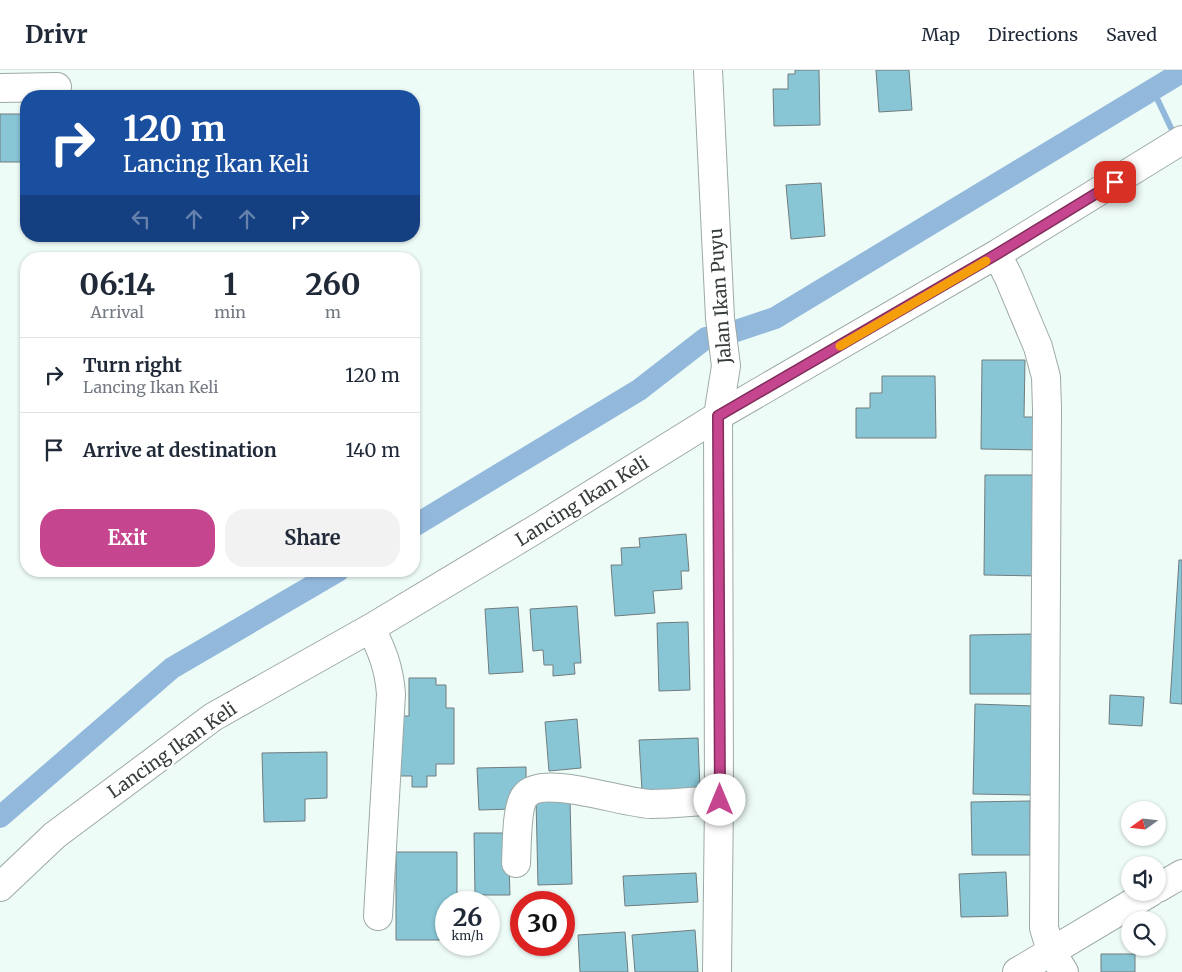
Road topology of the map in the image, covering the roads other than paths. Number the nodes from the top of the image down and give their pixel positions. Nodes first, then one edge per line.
1 (708, 70) edge
2 (56, 87) dead end
3 (0, 88) edge
4 (1182, 140) edge
5 (997, 254) junction
6 (718, 416) junction
7 (371, 628) junction
8 (720, 800) junction
9 (516, 864) dead end
10 (1182, 874) edge
11 (1166, 883) edge
12 (0, 887) edge
13 (1138, 901) edge
14 (378, 916) dead end
15 (1058, 962) edge
16 (716, 972) edge
17 (1017, 972) edge

1 - 6 street, Jalan Ikan Puyu
2 - 3 street
4 - 5 street, Lancing Ikan Keli
5 - 6 street, Lancing Ikan Keli
5 - 15 street
6 - 7 street, Lancing Ikan Keli
6 - 8 street, Jalan Ikan Puyu
7 - 12 street, Lancing Ikan Keli
7 - 14 street
8 - 9 street
8 - 16 street, Jalan Ikan Puyu
10 - 11 street
13 - 15 street
15 - 17 street

